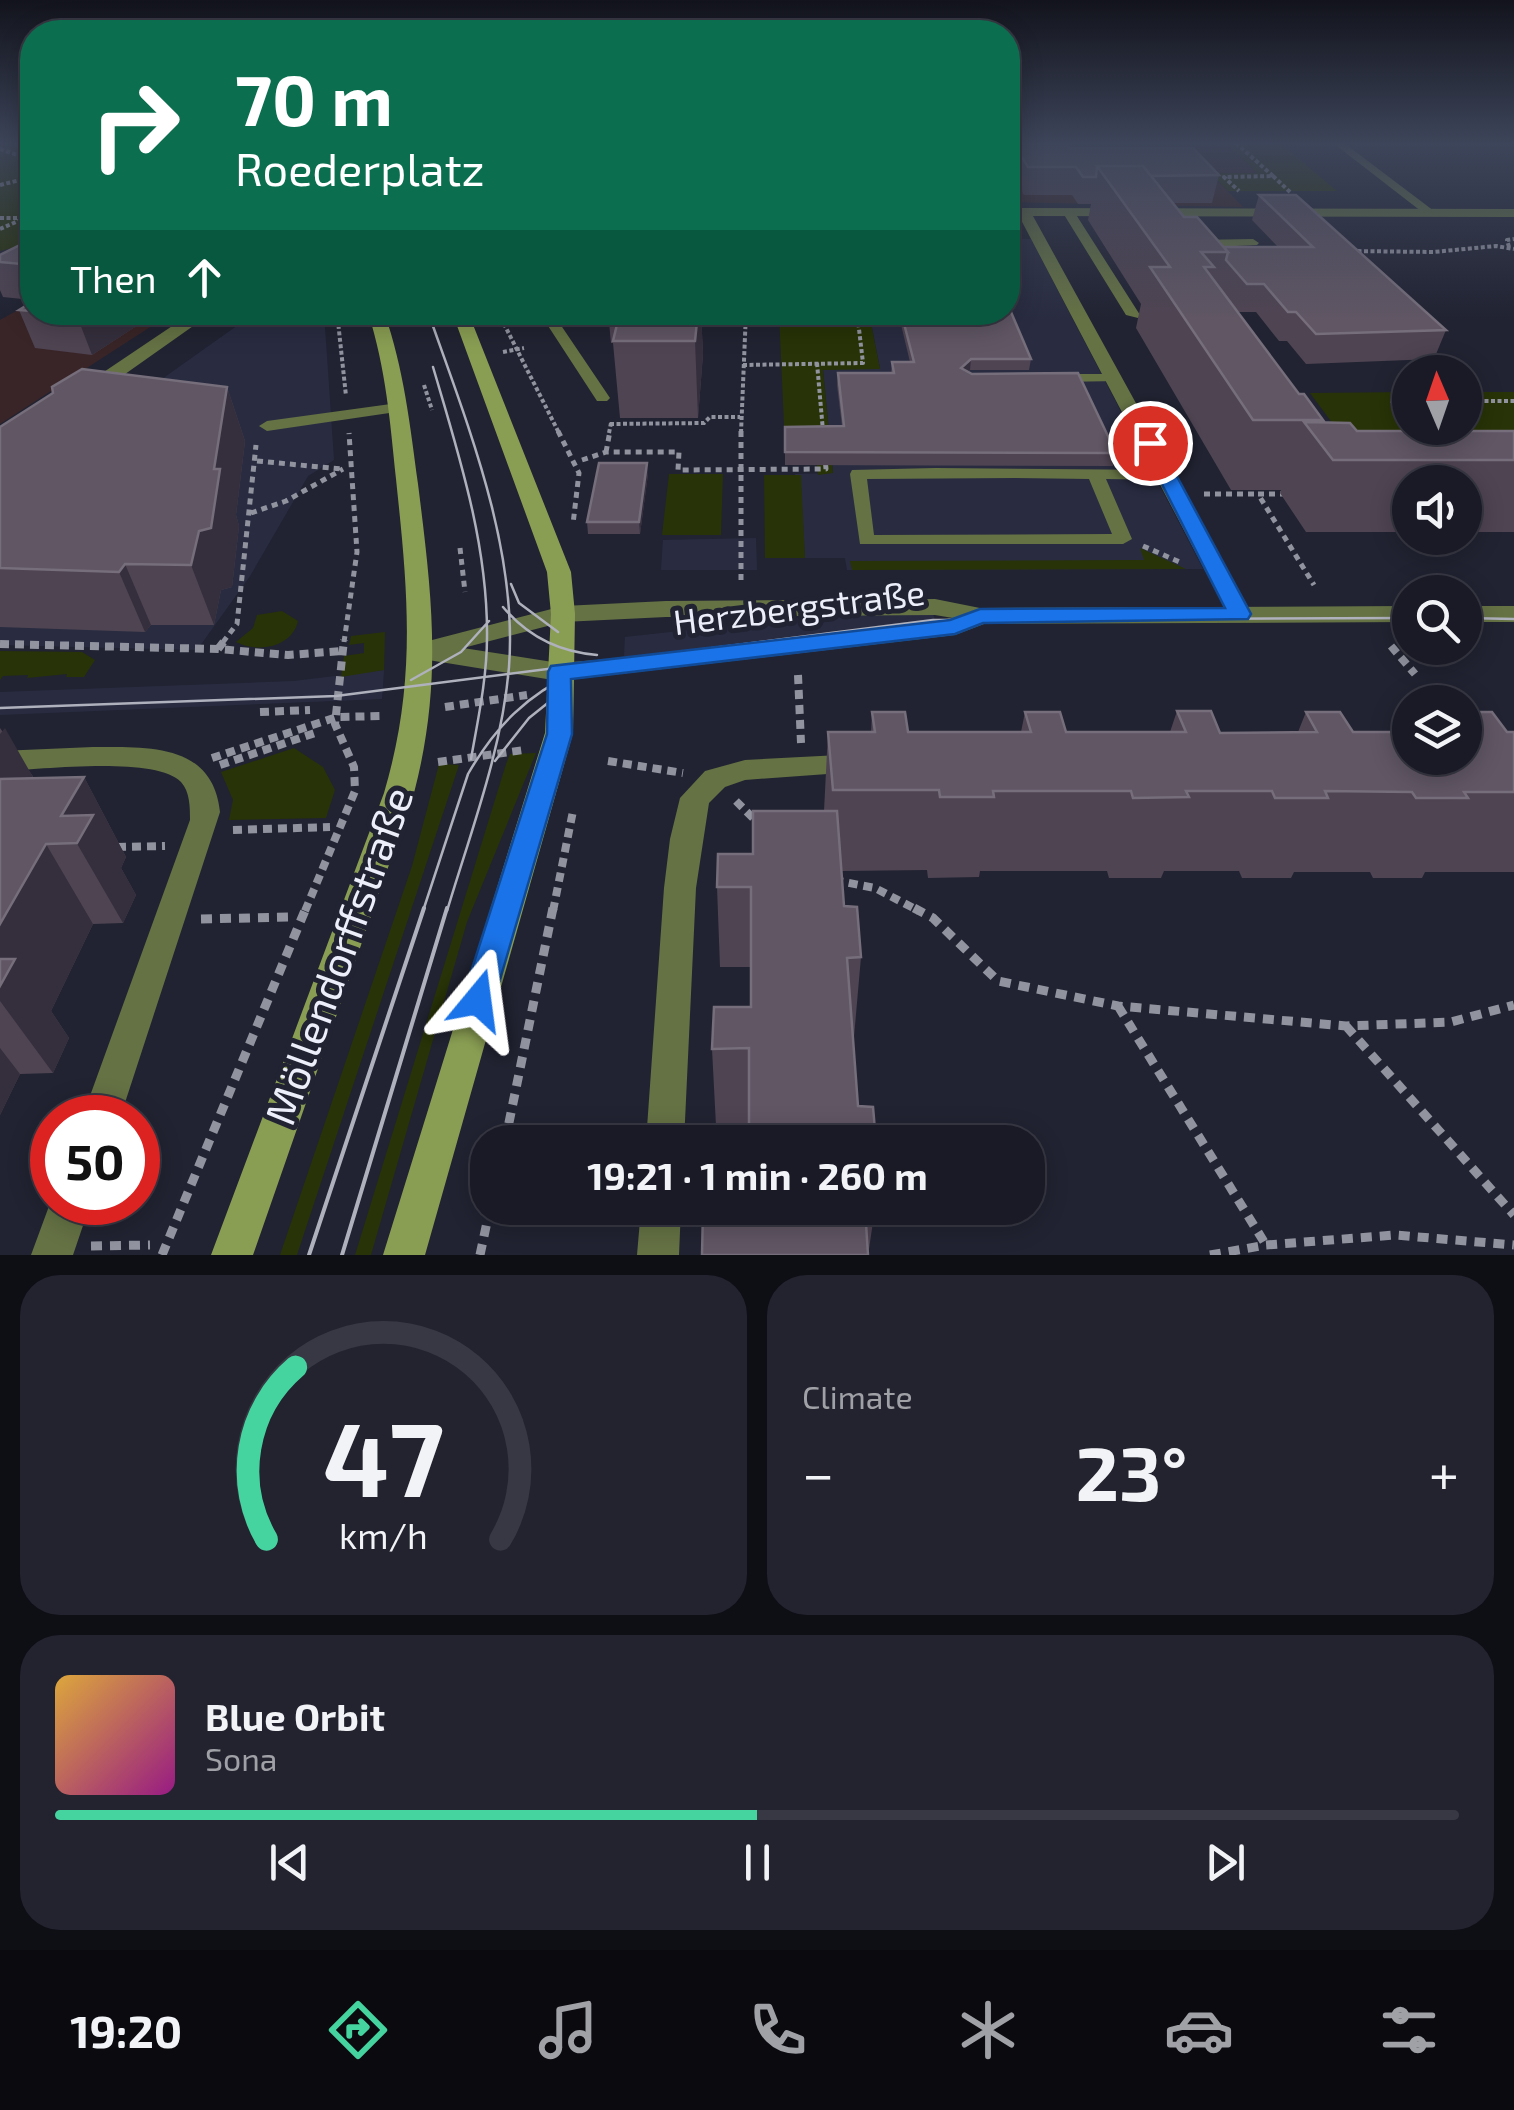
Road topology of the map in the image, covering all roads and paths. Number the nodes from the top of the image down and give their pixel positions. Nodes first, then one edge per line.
1 (1249, 202) edge
2 (1415, 202) edge
3 (1020, 212) edge
4 (1069, 213) junction
5 (1148, 213) junction
6 (1261, 213) junction
7 (1430, 213) junction
8 (1514, 213) edge
9 (1020, 219) edge
10 (1168, 237) joint
11 (1514, 240) edge
12 (1253, 244) edge
13 (1511, 248) edge
14 (1350, 251) edge
15 (1133, 315) dead end
16 (185, 325) edge
17 (338, 325) edge
18 (380, 325) edge
19 (465, 325) edge
20 (506, 325) edge
21 (554, 325) edge
22 (745, 325) edge
23 (859, 325) edge
24 (356, 328) dead end
25 (338, 330) junction
26 (520, 349) junction
27 (503, 352) dead end
28 (817, 364) junction
29 (743, 365) junction
30 (1042, 378) edge
31 (1115, 378) junction
32 (602, 398) dead end
33 (1482, 401) edge
34 (1514, 401) edge
35 (71, 403) edge
36 (398, 408) junction
37 (348, 415) junction
38 (612, 416) dead end
39 (740, 417) junction
40 (610, 424) junction
41 (262, 432) joint
42 (823, 434) edge
43 (824, 451) edge
44 (606, 452) junction
45 (582, 460) dead end
46 (256, 461) junction
47 (739, 469) junction
48 (1095, 474) junction
49 (1172, 485) junction
50 (1258, 494) junction
51 (1289, 494) dead end
52 (250, 513) junction
53 (573, 527) dead end
54 (1123, 539) junction
55 (460, 548) dead end
56 (1190, 566) dead end
57 (741, 584) dead end
58 (1314, 585) dead end
59 (465, 592) dead end
60 (563, 614) junction
61 (1240, 614) junction
62 (1392, 614) edge
63 (1482, 614) edge
64 (1514, 614) edge
65 (980, 616) junction
66 (0, 644) edge
67 (1391, 646) dead end
68 (218, 649) junction
69 (342, 650) junction
70 (422, 651) junction
71 (560, 672) junction
72 (1415, 674) dead end
73 (798, 675) dead end
74 (310, 710) dead end
75 (260, 712) dead end
76 (377, 717) dead end
77 (337, 718) junction
78 (318, 732) dead end
79 (555, 748) junction
80 (0, 761) edge
81 (608, 761) dead end
82 (406, 763) junction
83 (802, 764) junction
84 (895, 764) edge
85 (198, 767) junction
86 (354, 767) junction
87 (671, 771) dead end
88 (714, 778) junction
89 (577, 790) dead end
90 (330, 827) dead end
91 (202, 831) junction
92 (767, 833) edge
93 (165, 846) dead end
94 (96, 848) dead end
95 (824, 877) edge
96 (292, 917) dead end
97 (170, 920) junction
98 (1514, 1005) edge
99 (1118, 1006) junction
100 (1346, 1026) junction
101 (109, 1095) edge
102 (508, 1125) edge
103 (665, 1125) edge
104 (1514, 1216) edge
105 (63, 1225) edge
106 (486, 1225) edge
107 (660, 1225) edge
108 (150, 1245) dead end
109 (1266, 1245) junction
110 (1514, 1245) edge
111 (54, 1251) edge
112 (162, 1255) edge
113 (232, 1255) edge
114 (404, 1255) edge
115 (480, 1255) edge
116 (658, 1255) edge
117 (1210, 1255) edge

1 - 6 path
2 - 7 lane
3 - 4 street
4 - 5 street
4 - 15 lane
5 - 6 street
5 - 10 street
6 - 7 street
7 - 8 street
9 - 31 street
10 - 12 lane
11 - 13 path
13 - 14 path
16 - 35 street
17 - 25 path
18 - 36 main road, Möllendorffstraße
19 - 60 main road
20 - 26 path
21 - 32 lane
22 - 29 path
23 - 28 path
24 - 25 path
25 - 37 path
26 - 27 path
26 - 53 path
28 - 29 path
28 - 42 path
29 - 39 path
30 - 31 lane
31 - 49 street
33 - 34 path
36 - 37 lane
36 - 70 main road, Möllendorffstraße
37 - 41 lane
37 - 69 path
38 - 40 path
39 - 40 path
39 - 47 path
40 - 44 path
41 - 46 path
43 - 47 path
44 - 45 path
44 - 47 path
46 - 52 path
46 - 52 path
47 - 57 path
48 - 49 lane
48 - 54 lane
48 - 54 lane
49 - 50 path
49 - 61 street
50 - 51 path
50 - 58 path
52 - 68 path
54 - 56 path
55 - 59 path
60 - 65 street, Herzbergstraße
60 - 70 street, Herzbergstraße
60 - 71 main road
61 - 62 street, Herzbergstraße
61 - 65 street, Herzbergstraße
63 - 64 street
65 - 71 street, Herzbergstraße
66 - 68 path
67 - 72 path
68 - 69 path
69 - 77 path
70 - 71 street, Herzbergstraße
70 - 82 main road, Möllendorffstraße
71 - 79 main road
73 - 83 path
74 - 75 path
76 - 77 path
77 - 85 path
77 - 86 path
78 - 85 path
79 - 82 path
79 - 114 main road
80 - 85 street
81 - 87 path
82 - 86 path
82 - 113 main road, Möllendorffstraße
83 - 84 street
83 - 88 street
85 - 91 street
86 - 112 path
88 - 92 path
88 - 103 street
89 - 102 path
90 - 91 path
91 - 97 street
93 - 94 path
95 - 99 path
96 - 97 path
97 - 101 street
98 - 100 path
99 - 100 path
99 - 109 path
100 - 104 path
105 - 111 street
106 - 115 path
107 - 116 street
108 - 111 path
109 - 110 path
109 - 117 path

